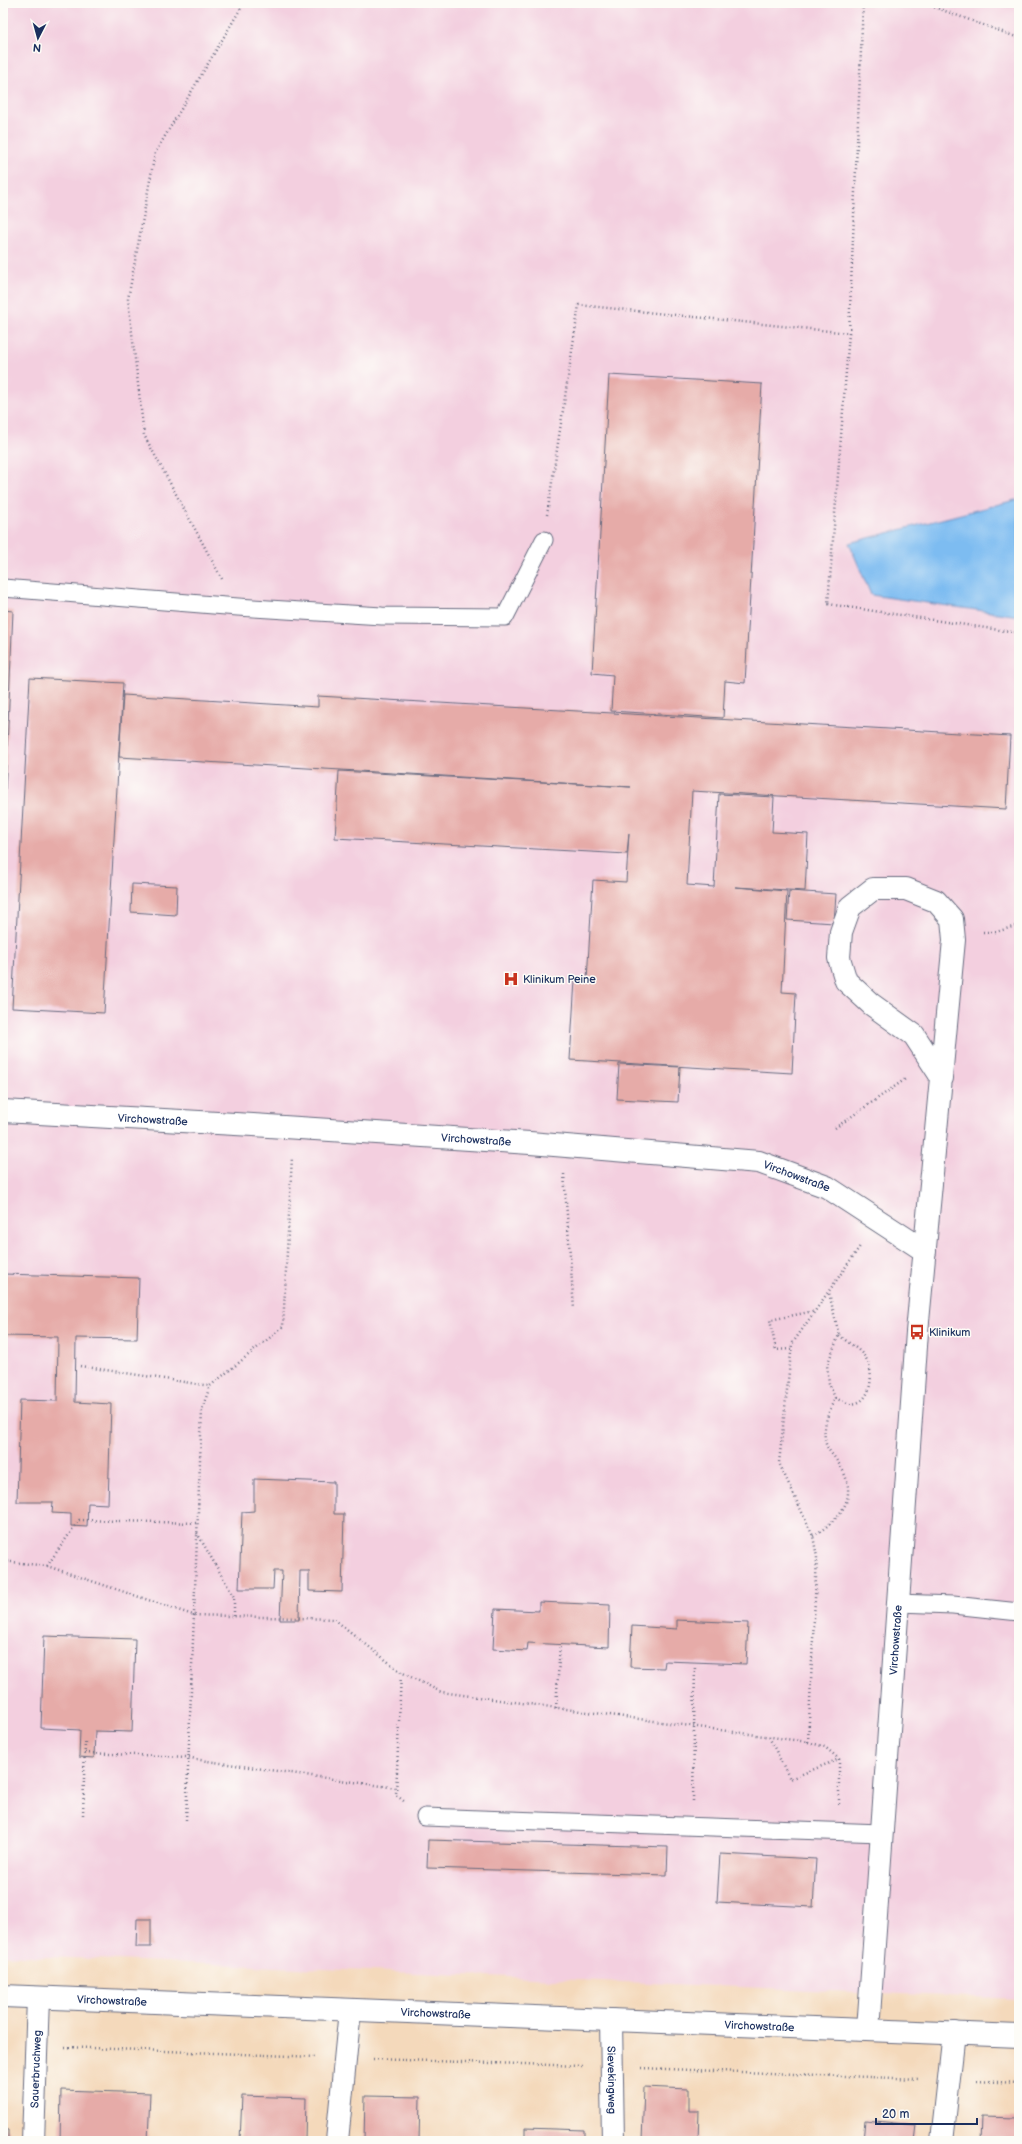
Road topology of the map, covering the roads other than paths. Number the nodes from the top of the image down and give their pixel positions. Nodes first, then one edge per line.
1 (544, 540) road end
2 (3, 588) edge
3 (937, 1070) junction
4 (3, 1111) edge
5 (925, 1251) junction
6 (898, 1603) junction
7 (1019, 1612) edge
8 (425, 1818) road end
9 (882, 1833) junction
10 (3, 1996) edge
11 (38, 1998) junction
12 (350, 2010) junction
13 (611, 2020) junction
14 (868, 2030) junction
15 (954, 2033) junction
16 (1019, 2036) edge
17 (33, 2141) edge
18 (337, 2141) edge
19 (613, 2141) edge
20 (942, 2141) edge

1 - 2 lane
3 - 3 street, Virchowstraße
3 - 5 street, Virchowstraße
4 - 5 street, Virchowstraße
5 - 6 street, Virchowstraße
6 - 7 lane
6 - 9 street, Virchowstraße
8 - 9 lane
9 - 14 street, Virchowstraße
10 - 11 street, Virchowstraße
11 - 12 street, Virchowstraße
11 - 17 street, Sauerbruchweg
12 - 13 street, Virchowstraße
12 - 18 street
13 - 14 street, Virchowstraße
13 - 19 street, Sievekingweg
14 - 15 street, Virchowstraße
15 - 16 street, Virchowstraße
15 - 20 street

